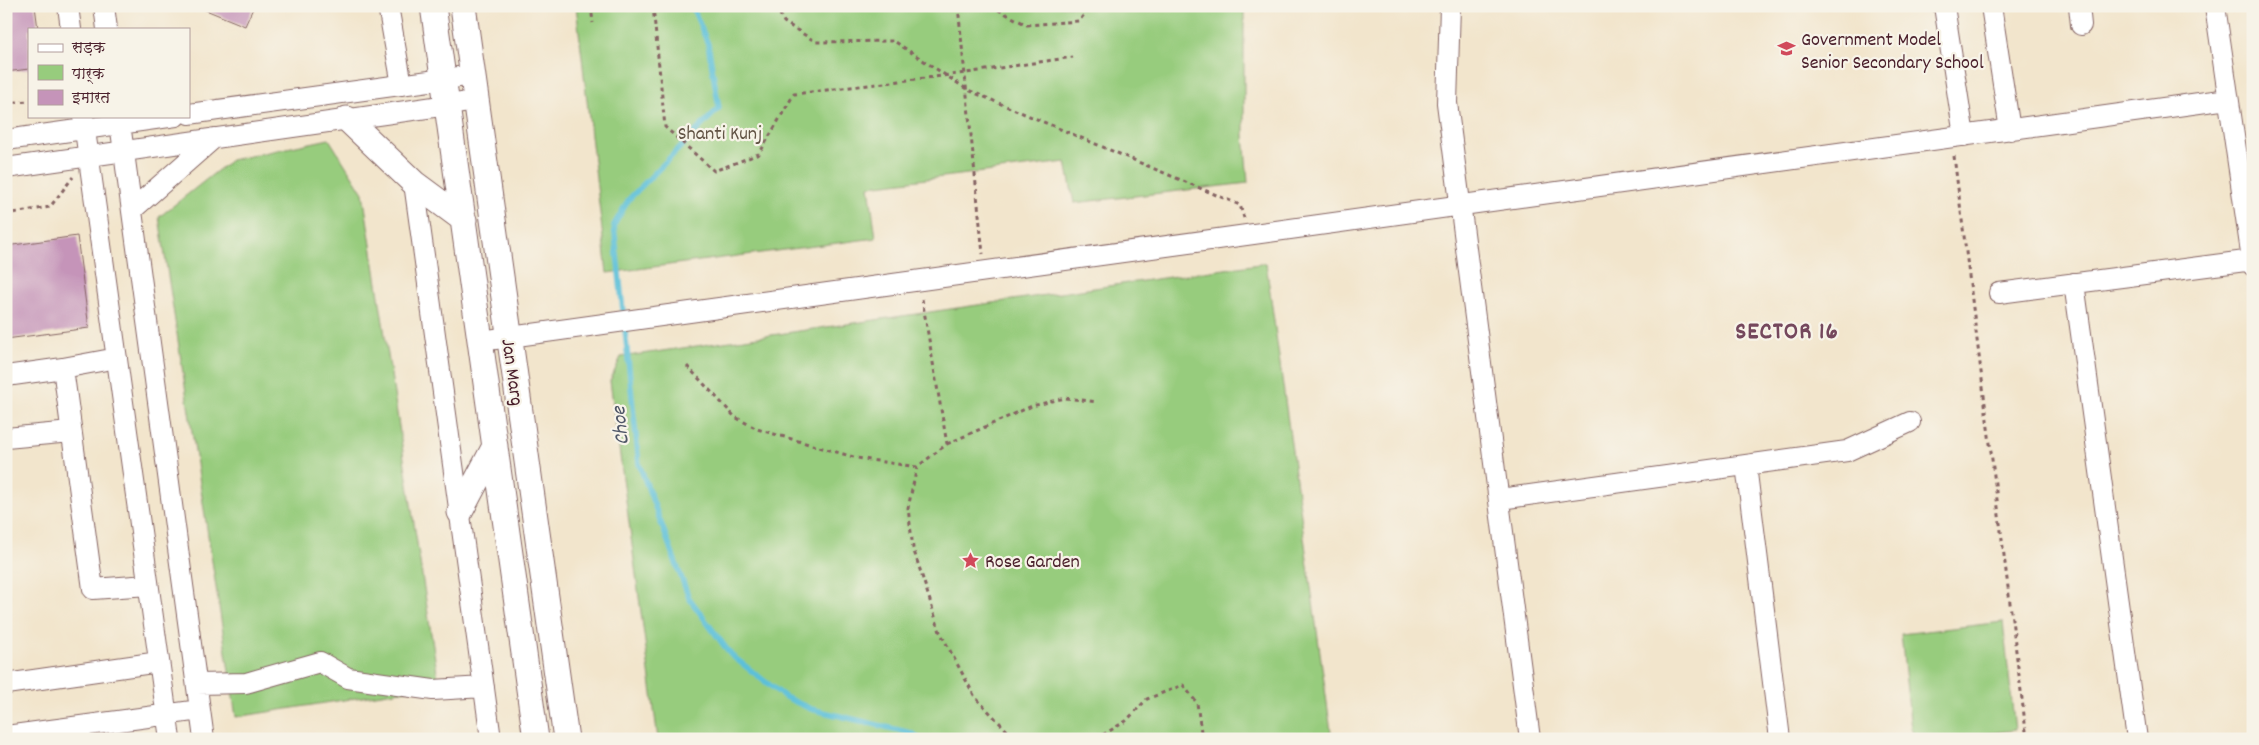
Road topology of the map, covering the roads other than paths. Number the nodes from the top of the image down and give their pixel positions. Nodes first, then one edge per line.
1 (68, 6) edge
2 (104, 6) edge
3 (388, 6) edge
4 (433, 6) edge
5 (463, 6) edge
6 (1450, 6) edge
7 (1944, 6) edge
8 (1991, 6) edge
9 (2215, 6) edge
10 (71, 28) edge
11 (107, 28) edge
12 (472, 75) junction
13 (444, 79) junction
14 (402, 85) junction
15 (190, 99) edge
16 (2228, 99) junction
17 (476, 101) junction
18 (447, 105) junction
19 (213, 111) junction
20 (190, 114) edge
21 (148, 118) edge
22 (347, 119) junction
23 (119, 120) edge
24 (84, 123) edge
25 (2010, 130) junction
26 (1958, 137) junction
27 (214, 138) junction
28 (6, 140) edge
29 (124, 151) junction
30 (89, 156) junction
31 (6, 168) edge
32 (414, 183) junction
33 (1462, 206) junction
34 (132, 210) junction
35 (464, 220) junction
36 (2252, 262) edge
37 (2074, 283) junction
38 (1999, 293) dead end
39 (509, 337) junction
40 (481, 341) junction
41 (117, 358) junction
42 (63, 368) junction
43 (6, 376) edge
44 (1910, 422) dead end
45 (71, 432) junction
46 (6, 438) edge
47 (495, 446) junction
48 (1746, 466) junction
49 (1500, 499) junction
50 (460, 512) junction
51 (148, 584) junction
52 (159, 662) junction
53 (6, 684) edge
54 (197, 684) junction
55 (484, 687) junction
56 (200, 710) junction
57 (166, 714) junction
58 (6, 736) edge
59 (170, 739) edge
60 (204, 739) edge
61 (491, 739) edge
62 (536, 739) edge
63 (566, 739) edge
64 (1530, 739) edge
65 (1780, 739) edge
66 (2137, 739) edge

1 - 10 street
2 - 11 street
3 - 14 street
4 - 13 main road, Jan Marg
5 - 12 main road, Jan Marg
6 - 33 street
7 - 26 street
8 - 25 street
9 - 16 street
12 - 13 street
12 - 17 main road, Jan Marg
13 - 14 street
13 - 18 main road, Jan Marg
14 - 19 street
15 - 19 street
16 - 25 street
16 - 36 street
17 - 18 street
17 - 39 main road, Jan Marg
18 - 22 street
18 - 35 main road, Jan Marg
19 - 20 street
21 - 23 street
22 - 27 street
22 - 32 main road
23 - 24 street
23 - 29 street
24 - 28 street
24 - 30 street
25 - 26 street
26 - 33 street
27 - 29 street
27 - 34 street
29 - 30 street
29 - 34 street
30 - 31 street
30 - 41 street
32 - 35 main road
32 - 50 street
33 - 39 street
33 - 49 street
34 - 54 street
35 - 40 main road, Jan Marg
36 - 37 street
37 - 38 street
37 - 66 street
39 - 40 street
39 - 63 main road, Jan Marg
40 - 47 main road, Jan Marg
41 - 42 street
41 - 51 street
42 - 43 street
42 - 45 street
44 - 48 street
45 - 46 street
45 - 51 street
47 - 50 main road
47 - 62 main road, Jan Marg
48 - 49 street
48 - 65 street
49 - 64 street
50 - 55 street
51 - 52 street
52 - 53 street
52 - 57 street
54 - 55 street
54 - 56 street
55 - 61 street
56 - 57 street
56 - 60 street
57 - 58 street
57 - 59 street

